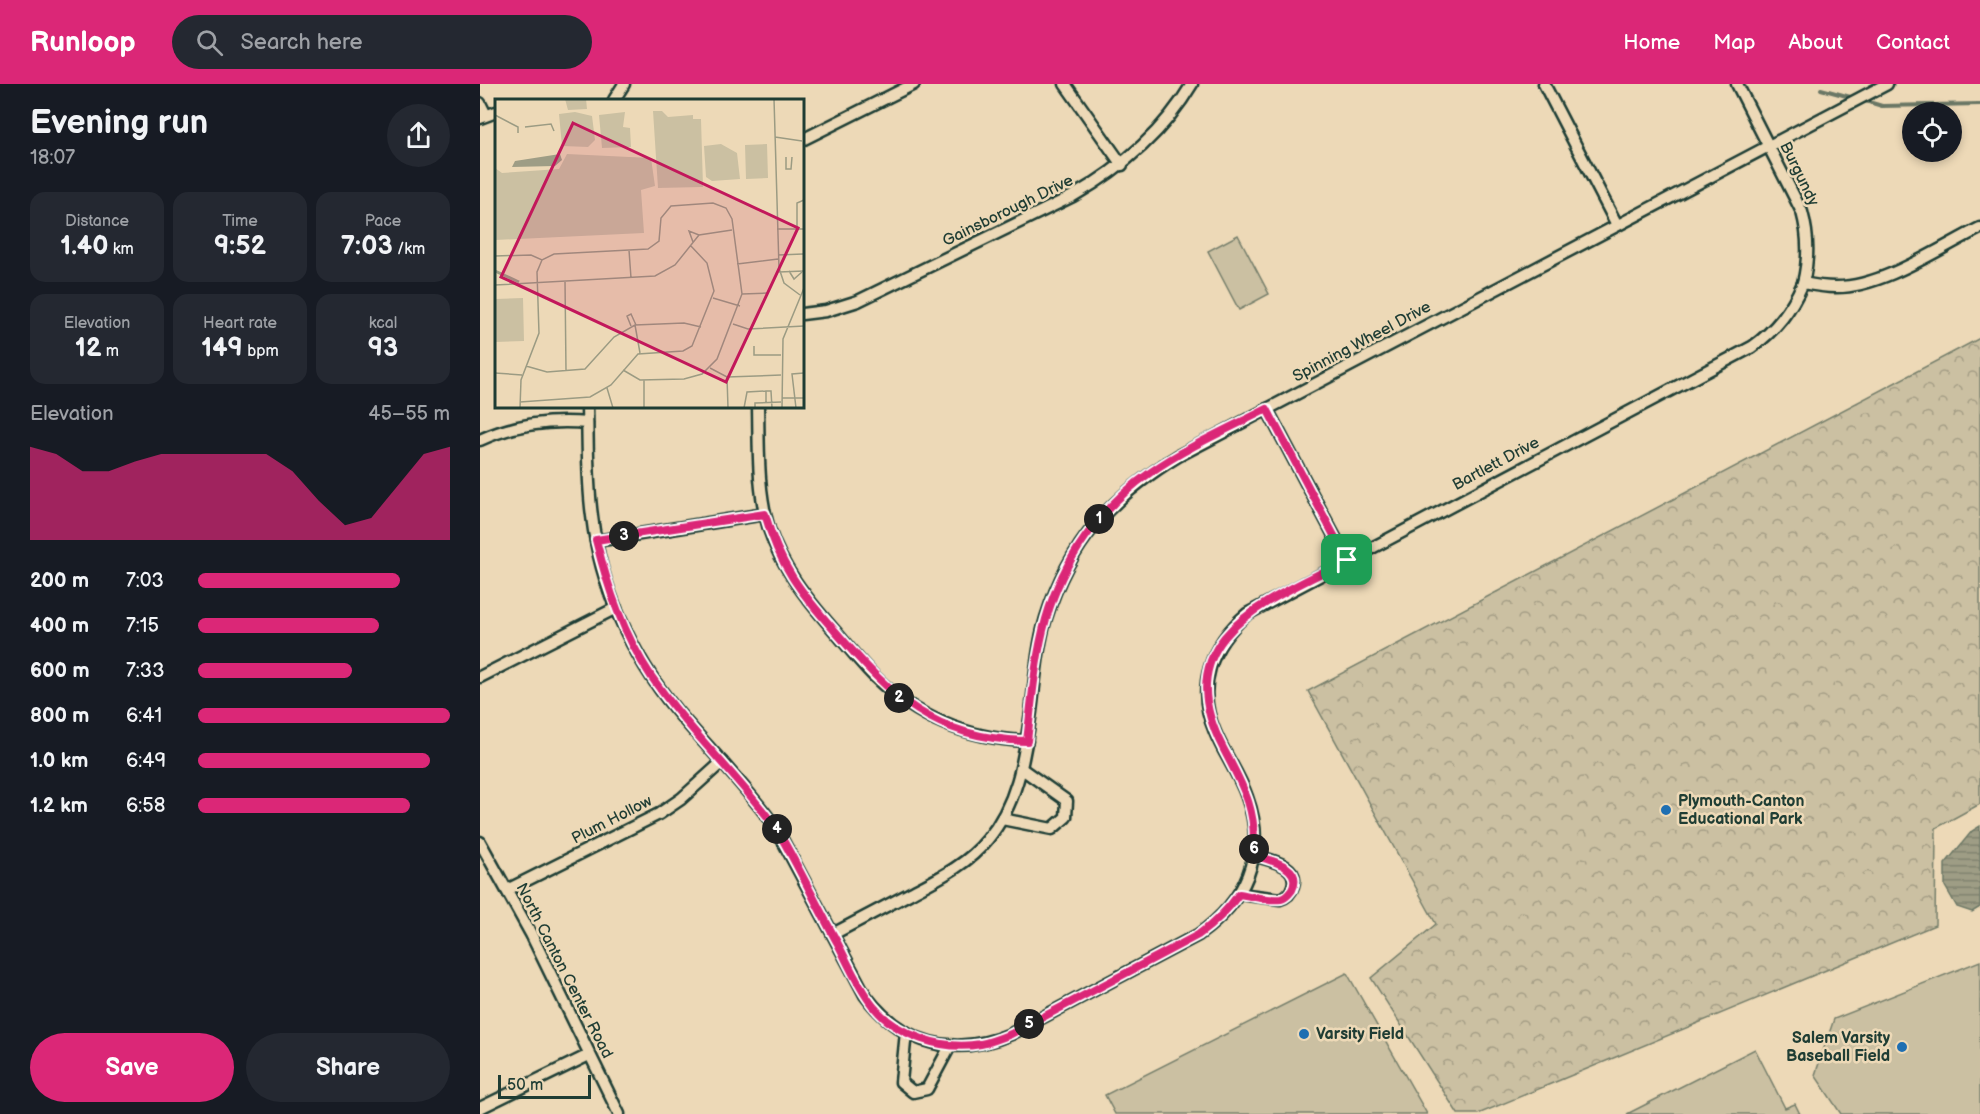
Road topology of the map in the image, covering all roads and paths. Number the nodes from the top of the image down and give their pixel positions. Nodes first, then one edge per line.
1 (624, 84) edge
2 (914, 84) edge
3 (1065, 84) edge
4 (1192, 84) edge
5 (1544, 84) edge
6 (1737, 84) edge
7 (1887, 84) edge
8 (615, 99) edge
9 (480, 103) edge
10 (488, 115) edge
11 (804, 139) edge
12 (1769, 146) junction
13 (1122, 165) junction
14 (1617, 225) junction
15 (1980, 228) edge
16 (1803, 283) junction
17 (804, 314) edge
18 (587, 408) edge
19 (758, 408) edge
20 (1267, 409) junction
21 (587, 423) junction
22 (480, 440) edge
23 (765, 514) junction
24 (596, 540) junction
25 (1347, 560) junction
26 (615, 608) junction
27 (480, 677) edge
28 (1027, 741) junction
29 (722, 762) junction
30 (1022, 770) junction
31 (1002, 819) junction
32 (480, 842) edge
33 (1253, 855) junction
34 (507, 890) junction
35 (1239, 894) junction
36 (832, 934) junction
37 (906, 1032) junction
38 (950, 1046) junction
39 (589, 1055) junction
40 (482, 1109) edge
41 (619, 1114) edge

1 - 8 street
2 - 11 street
3 - 13 street
4 - 13 street, Gainsborough Drive
5 - 14 street
6 - 12 street, Burgundy
7 - 12 street, Spinning Wheel Drive
9 - 10 street
12 - 14 street, Spinning Wheel Drive
12 - 16 street, Burgundy
13 - 17 street, Gainsborough Drive
14 - 20 street, Spinning Wheel Drive
15 - 16 street
16 - 25 street, Bartlett Drive
18 - 21 street, Bartlett Drive
19 - 23 street
20 - 25 street
20 - 28 street, Spinning Wheel Drive
21 - 22 street
21 - 24 street, Bartlett Drive
23 - 24 street
23 - 28 street
24 - 26 street, Bartlett Drive
25 - 33 street, Bartlett Drive
26 - 27 street
26 - 29 street, Bartlett Drive
28 - 30 street, Spinning Wheel Drive
29 - 34 street, Plum Hollow
29 - 36 street, Bartlett Drive
30 - 31 street, Spinning Wheel Drive
30 - 31 street
31 - 36 street, Spinning Wheel Drive
32 - 34 street, North Canton Center Road
33 - 35 street, Bartlett Drive
33 - 35 street
34 - 39 street, North Canton Center Road
35 - 38 street, Bartlett Drive
36 - 37 street, Bartlett Drive
37 - 38 street, Bartlett Drive
37 - 38 street
39 - 40 street
39 - 41 street, North Canton Center Road

